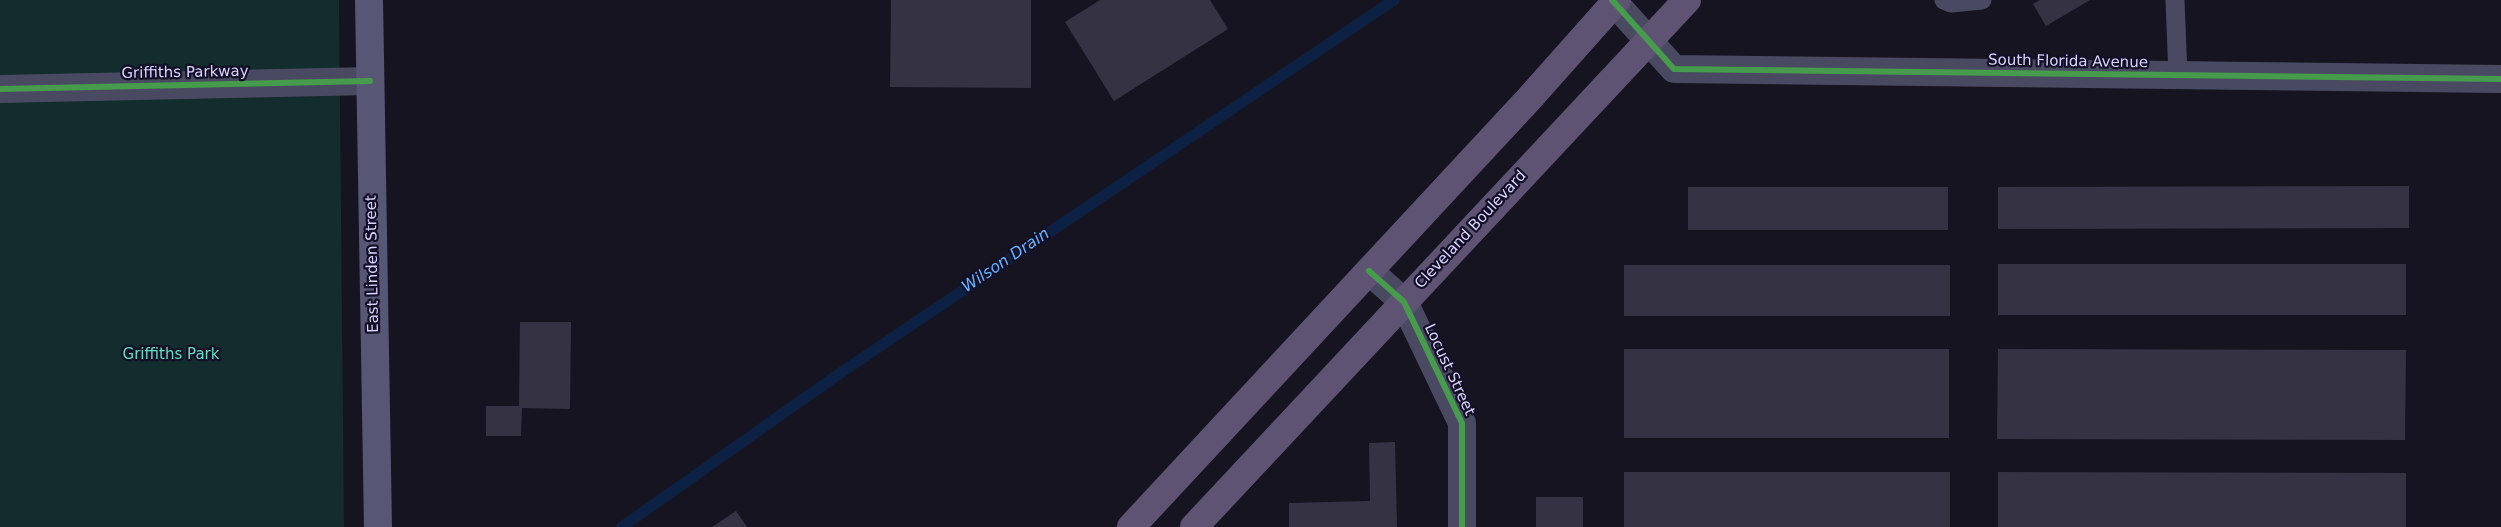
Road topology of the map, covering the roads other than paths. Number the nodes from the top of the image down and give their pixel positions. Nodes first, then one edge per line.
1 (369, 0) edge
2 (1687, 0) edge
3 (1944, 0) edge
4 (1982, 0) edge
5 (2176, 0) edge
6 (1615, 1) edge
7 (1649, 40) junction
8 (2178, 76) junction
9 (2501, 79) edge
10 (370, 81) junction
11 (0, 89) edge
12 (1369, 271) junction
13 (1404, 302) junction
14 (378, 527) edge
15 (1130, 527) edge
16 (1194, 527) edge
17 (1462, 527) edge

1 - 10 main road, East Linden Street
2 - 7 main road, Cleveland Boulevard
3 - 4 lane
5 - 8 lane
6 - 7 street, South Florida Avenue
6 - 12 main road
7 - 8 street, South Florida Avenue
7 - 13 main road, Cleveland Boulevard
8 - 9 street, South Florida Avenue
10 - 11 street, Griffiths Parkway
10 - 14 main road, East Linden Street
12 - 13 street, Locust Street
12 - 15 main road
13 - 16 main road, Cleveland Boulevard
13 - 17 street, Locust Street

